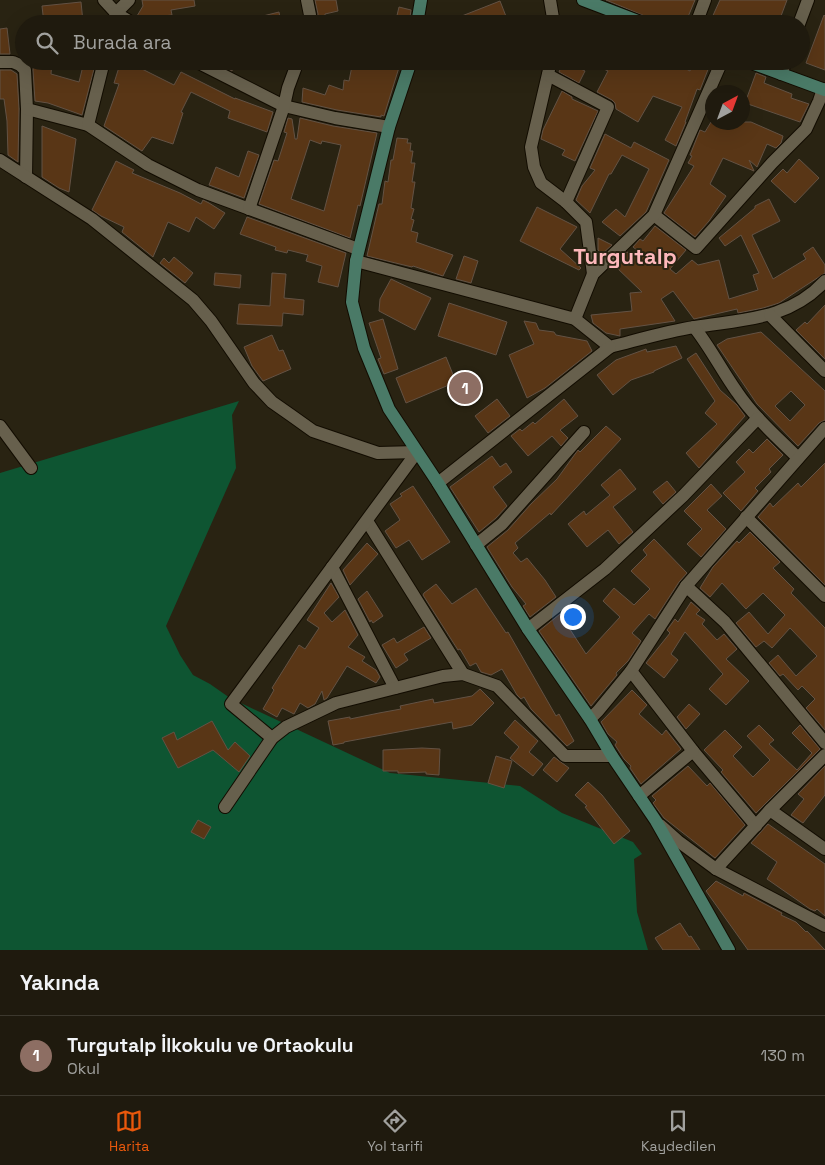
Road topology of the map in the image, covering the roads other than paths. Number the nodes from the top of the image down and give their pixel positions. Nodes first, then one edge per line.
1 (104, 0) edge
2 (129, 0) edge
3 (307, 0) edge
4 (550, 0) edge
5 (705, 0) edge
6 (808, 0) edge
7 (591, 1) edge
8 (113, 15) edge
9 (117, 15) edge
10 (310, 15) edge
11 (552, 15) edge
12 (624, 15) edge
13 (699, 15) edge
14 (802, 15) edge
15 (0, 62) edge
16 (15, 63) edge
17 (25, 70) edge
18 (102, 70) edge
19 (213, 70) edge
20 (295, 70) edge
21 (408, 70) edge
22 (549, 70) edge
23 (718, 70) edge
24 (770, 70) edge
25 (783, 70) edge
26 (781, 74) junction
27 (548, 75) junction
28 (824, 90) edge
29 (284, 106) junction
30 (27, 109) junction
31 (88, 125) junction
32 (389, 127) junction
33 (0, 160) edge
34 (26, 177) junction
35 (566, 202) junction
36 (249, 209) junction
37 (654, 215) junction
38 (357, 255) junction
39 (593, 274) junction
40 (825, 281) edge
41 (770, 315) junction
42 (575, 320) junction
43 (694, 327) junction
44 (610, 347) junction
45 (825, 370) edge
46 (758, 418) junction
47 (0, 426) edge
48 (825, 428) edge
49 (584, 432) dead end
50 (417, 452) junction
51 (798, 458) junction
52 (31, 468) dead end
53 (438, 483) junction
54 (746, 517) junction
55 (367, 521) junction
56 (476, 545) junction
57 (332, 567) junction
58 (686, 586) junction
59 (825, 596) edge
60 (528, 629) junction
61 (631, 671) junction
62 (463, 674) junction
63 (396, 688) junction
64 (590, 719) junction
65 (272, 738) junction
66 (825, 744) edge
67 (693, 751) junction
68 (825, 755) edge
69 (612, 756) junction
70 (639, 796) junction
71 (225, 807) dead end
72 (770, 810) junction
73 (656, 822) junction
74 (756, 826) junction
75 (825, 849) edge
76 (716, 869) junction
77 (825, 926) edge
78 (729, 950) edge

1 - 8 street
2 - 9 street
3 - 10 street
4 - 11 street
5 - 13 street
6 - 14 street
7 - 12 street
15 - 16 street
17 - 30 street
18 - 31 street
19 - 29 street
20 - 29 street
21 - 32 street
22 - 27 street
23 - 37 street
24 - 26 street
25 - 26 street
26 - 28 street
27 - 35 street
27 - 35 street
28 - 37 street
29 - 32 street
29 - 36 street
30 - 31 street
30 - 34 street
31 - 36 street
32 - 38 street
33 - 34 street
34 - 50 street
35 - 39 street
36 - 38 street
37 - 39 street
38 - 42 street
38 - 50 street
39 - 42 street
40 - 41 street
41 - 43 street
41 - 45 street
42 - 44 street
43 - 44 street
43 - 46 street
44 - 53 street
46 - 51 street
46 - 60 street
47 - 52 street
48 - 51 street
49 - 56 street
50 - 53 street
50 - 55 street
51 - 54 street
53 - 56 street
54 - 58 street
54 - 59 street
55 - 57 street
55 - 62 street
56 - 60 street
57 - 63 street
57 - 65 street
58 - 61 street
58 - 66 street
60 - 64 street
61 - 64 street
61 - 67 street
62 - 63 street
62 - 69 street
63 - 65 street
64 - 69 street
65 - 71 street
67 - 70 street
67 - 74 street
68 - 72 street
69 - 70 street
70 - 73 street
72 - 74 street
72 - 75 street
73 - 76 street
73 - 78 street
74 - 76 street
76 - 77 street

